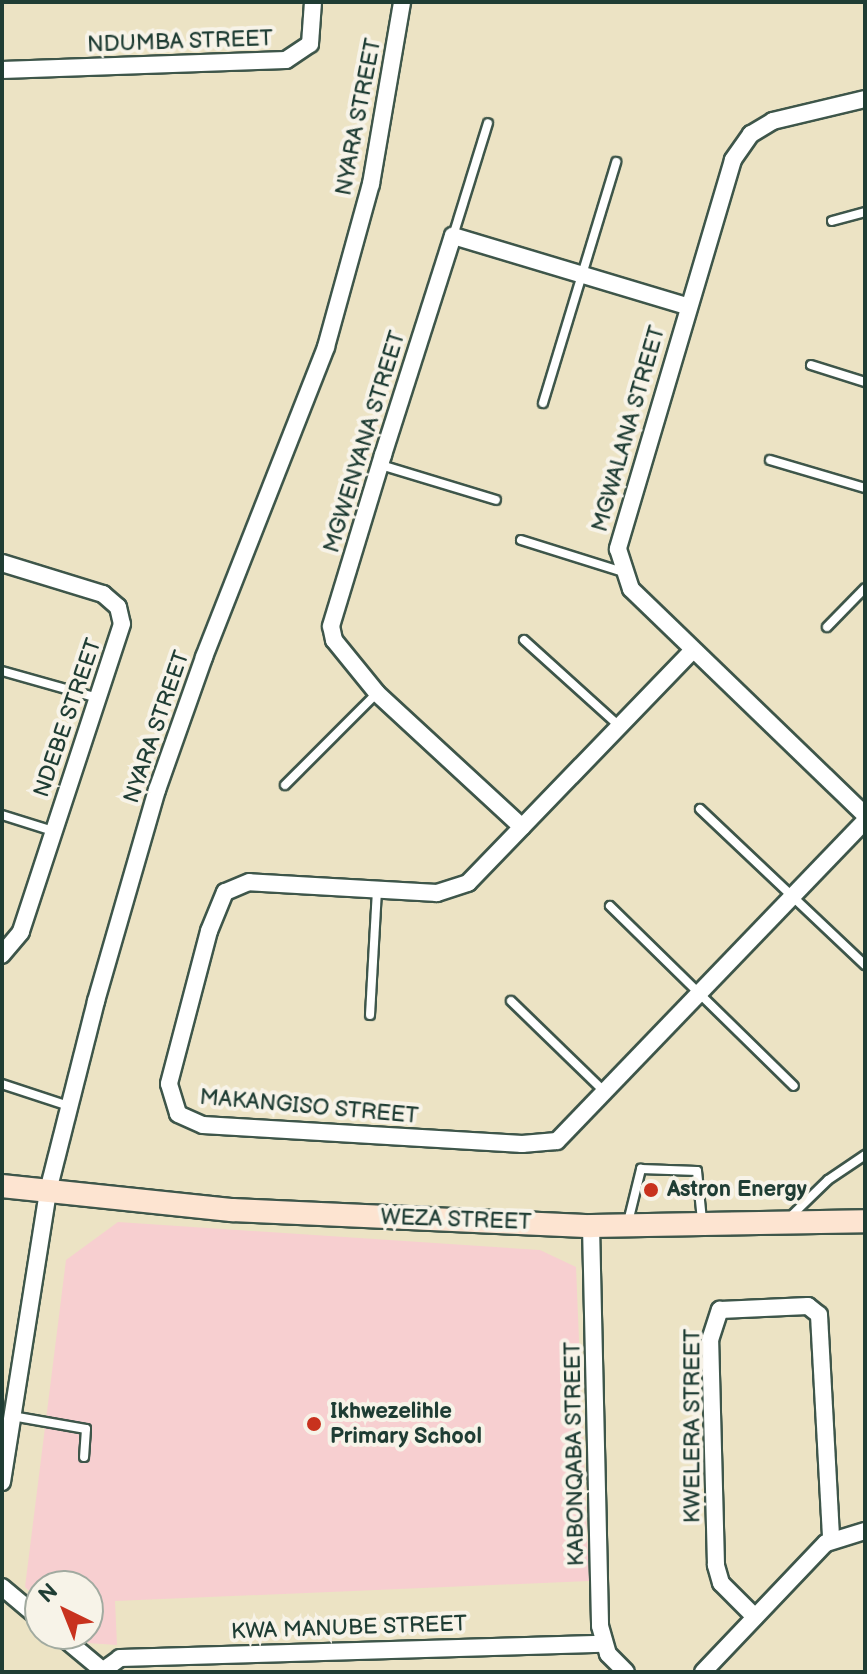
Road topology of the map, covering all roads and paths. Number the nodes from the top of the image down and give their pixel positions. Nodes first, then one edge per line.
1 (313, 2) edge
2 (402, 2) edge
3 (2, 70) edge
4 (865, 99) edge
5 (488, 123) dead end
6 (616, 162) dead end
7 (865, 212) edge
8 (832, 221) dead end
9 (453, 236) junction
10 (585, 275) junction
11 (687, 306) junction
12 (811, 365) dead end
13 (865, 382) edge
14 (543, 403) dead end
15 (770, 460) dead end
16 (381, 465) junction
17 (865, 488) edge
18 (496, 500) dead end
19 (521, 540) dead end
20 (2, 563) edge
21 (623, 572) junction
22 (865, 588) edge
23 (827, 627) dead end
24 (524, 640) dead end
25 (692, 651) junction
26 (2, 671) edge
27 (377, 693) junction
28 (98, 698) junction
29 (618, 725) junction
30 (285, 785) dead end
31 (700, 809) dead end
32 (2, 815) edge
33 (865, 818) edge
34 (522, 827) junction
35 (53, 831) junction
36 (377, 890) junction
37 (794, 895) junction
38 (610, 906) dead end
39 (2, 955) edge
40 (865, 965) edge
41 (699, 993) junction
42 (511, 1001) dead end
43 (370, 1015) dead end
44 (2, 1084) edge
45 (794, 1086) dead end
46 (604, 1091) junction
47 (69, 1106) junction
48 (865, 1155) edge
49 (2, 1186) edge
50 (48, 1191) junction
51 (865, 1221) edge
52 (783, 1224) junction
53 (626, 1225) junction
54 (703, 1225) junction
55 (591, 1226) junction
56 (12, 1416) junction
57 (84, 1457) dead end
58 (2, 1482) edge
59 (865, 1531) edge
60 (831, 1538) junction
61 (2, 1587) edge
62 (24, 1606) edge
63 (755, 1617) junction
64 (603, 1644) junction
65 (78, 1650) edge
66 (102, 1671) edge
67 (626, 1672) edge
68 (703, 1672) edge

1 - 3 street, NDUMBA STREET
2 - 47 street, NYARA STREET
4 - 11 street, MGWALANA STREET
5 - 9 lane
6 - 10 lane
7 - 8 lane
9 - 10 street
9 - 16 street, MGWENYANA STREET
10 - 11 street
10 - 14 lane
11 - 21 street, MGWALANA STREET
12 - 13 lane
15 - 17 lane
16 - 18 lane
16 - 27 street, MGWENYANA STREET
19 - 21 lane
20 - 28 street, NDEBE STREET
21 - 25 street
22 - 23 lane
24 - 29 lane
25 - 29 street, MAKANGISO STREET
25 - 33 street
26 - 28 lane
27 - 30 lane
27 - 34 street, MGWENYANA STREET
28 - 35 street, NDEBE STREET
29 - 34 street, MAKANGISO STREET
31 - 37 lane
32 - 35 lane
33 - 37 street, MAKANGISO STREET
34 - 36 street, MAKANGISO STREET
35 - 39 street, NDEBE STREET
36 - 43 lane
36 - 46 street, MAKANGISO STREET
37 - 40 lane
37 - 41 street, MAKANGISO STREET
38 - 41 lane
41 - 45 lane
41 - 46 street, MAKANGISO STREET
42 - 46 lane
44 - 47 lane
47 - 50 street, NYARA STREET
48 - 52 lane
49 - 50 street, WEZA STREET
50 - 55 street, WEZA STREET
50 - 56 street, NYARA STREET
51 - 52 street, WEZA STREET
52 - 54 street, WEZA STREET
53 - 54 street, WEZA STREET
53 - 54 lane
53 - 55 street, WEZA STREET
55 - 64 street, KABONQABA STREET
56 - 57 lane
56 - 58 street, NYARA STREET
59 - 60 street
60 - 63 street
60 - 63 street, KWELERA STREET
61 - 62 street
63 - 68 street
64 - 66 street, KWA MANUBE STREET
64 - 67 street
65 - 66 street

